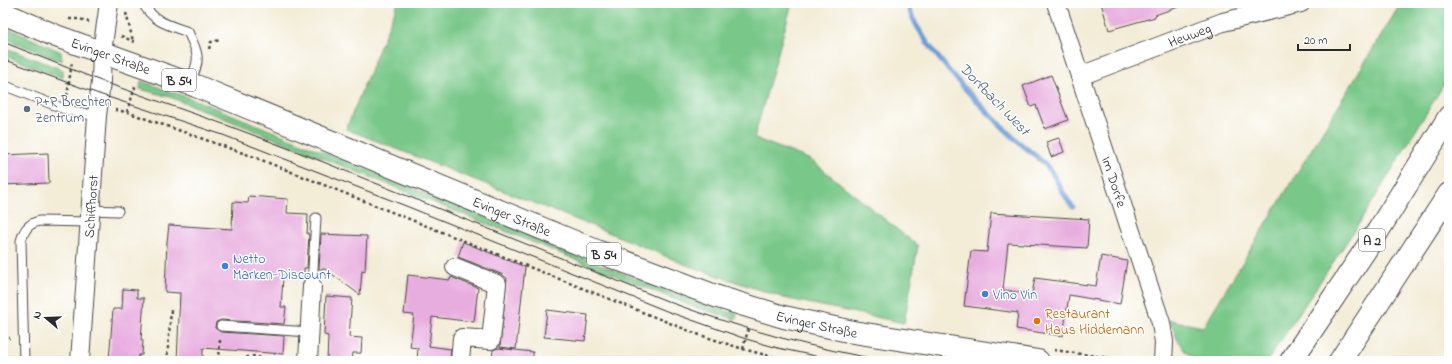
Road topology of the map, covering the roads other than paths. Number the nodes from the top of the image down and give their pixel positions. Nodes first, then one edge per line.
1 (144, 3) edge
2 (1056, 3) edge
3 (1301, 3) edge
4 (117, 5) edge
5 (3, 13) edge
6 (102, 51) junction
7 (1080, 76) junction
8 (190, 83) junction
9 (3, 85) edge
10 (97, 111) junction
11 (1449, 117) edge
12 (1449, 194) edge
13 (118, 211) dead end
14 (90, 216) junction
15 (316, 218) dead end
16 (455, 267) dead end
17 (312, 286) joint
18 (221, 326) road end
19 (310, 332) junction
20 (1046, 356) edge
21 (24, 361) edge
22 (80, 361) edge
23 (308, 361) edge
24 (460, 361) edge
25 (1163, 361) edge
26 (1291, 361) edge
27 (1340, 361) edge

1 - 8 lane
2 - 7 street, Im Dorfe
3 - 7 street, Heuweg
4 - 6 street, Schiffhorst
5 - 6 main road, Evinger Straße / B 54
6 - 8 main road, Evinger Straße / B 54
6 - 10 street, Schiffhorst
7 - 25 street, Im Dorfe
8 - 20 main road, Evinger Straße / B 54
9 - 10 lane
10 - 14 street, Schiffhorst
11 - 26 main road, A 2
12 - 27 main road
13 - 14 lane
14 - 21 lane
14 - 22 street, Schiffhorst
15 - 17 lane
16 - 24 street
17 - 19 street
18 - 19 lane
19 - 23 street

